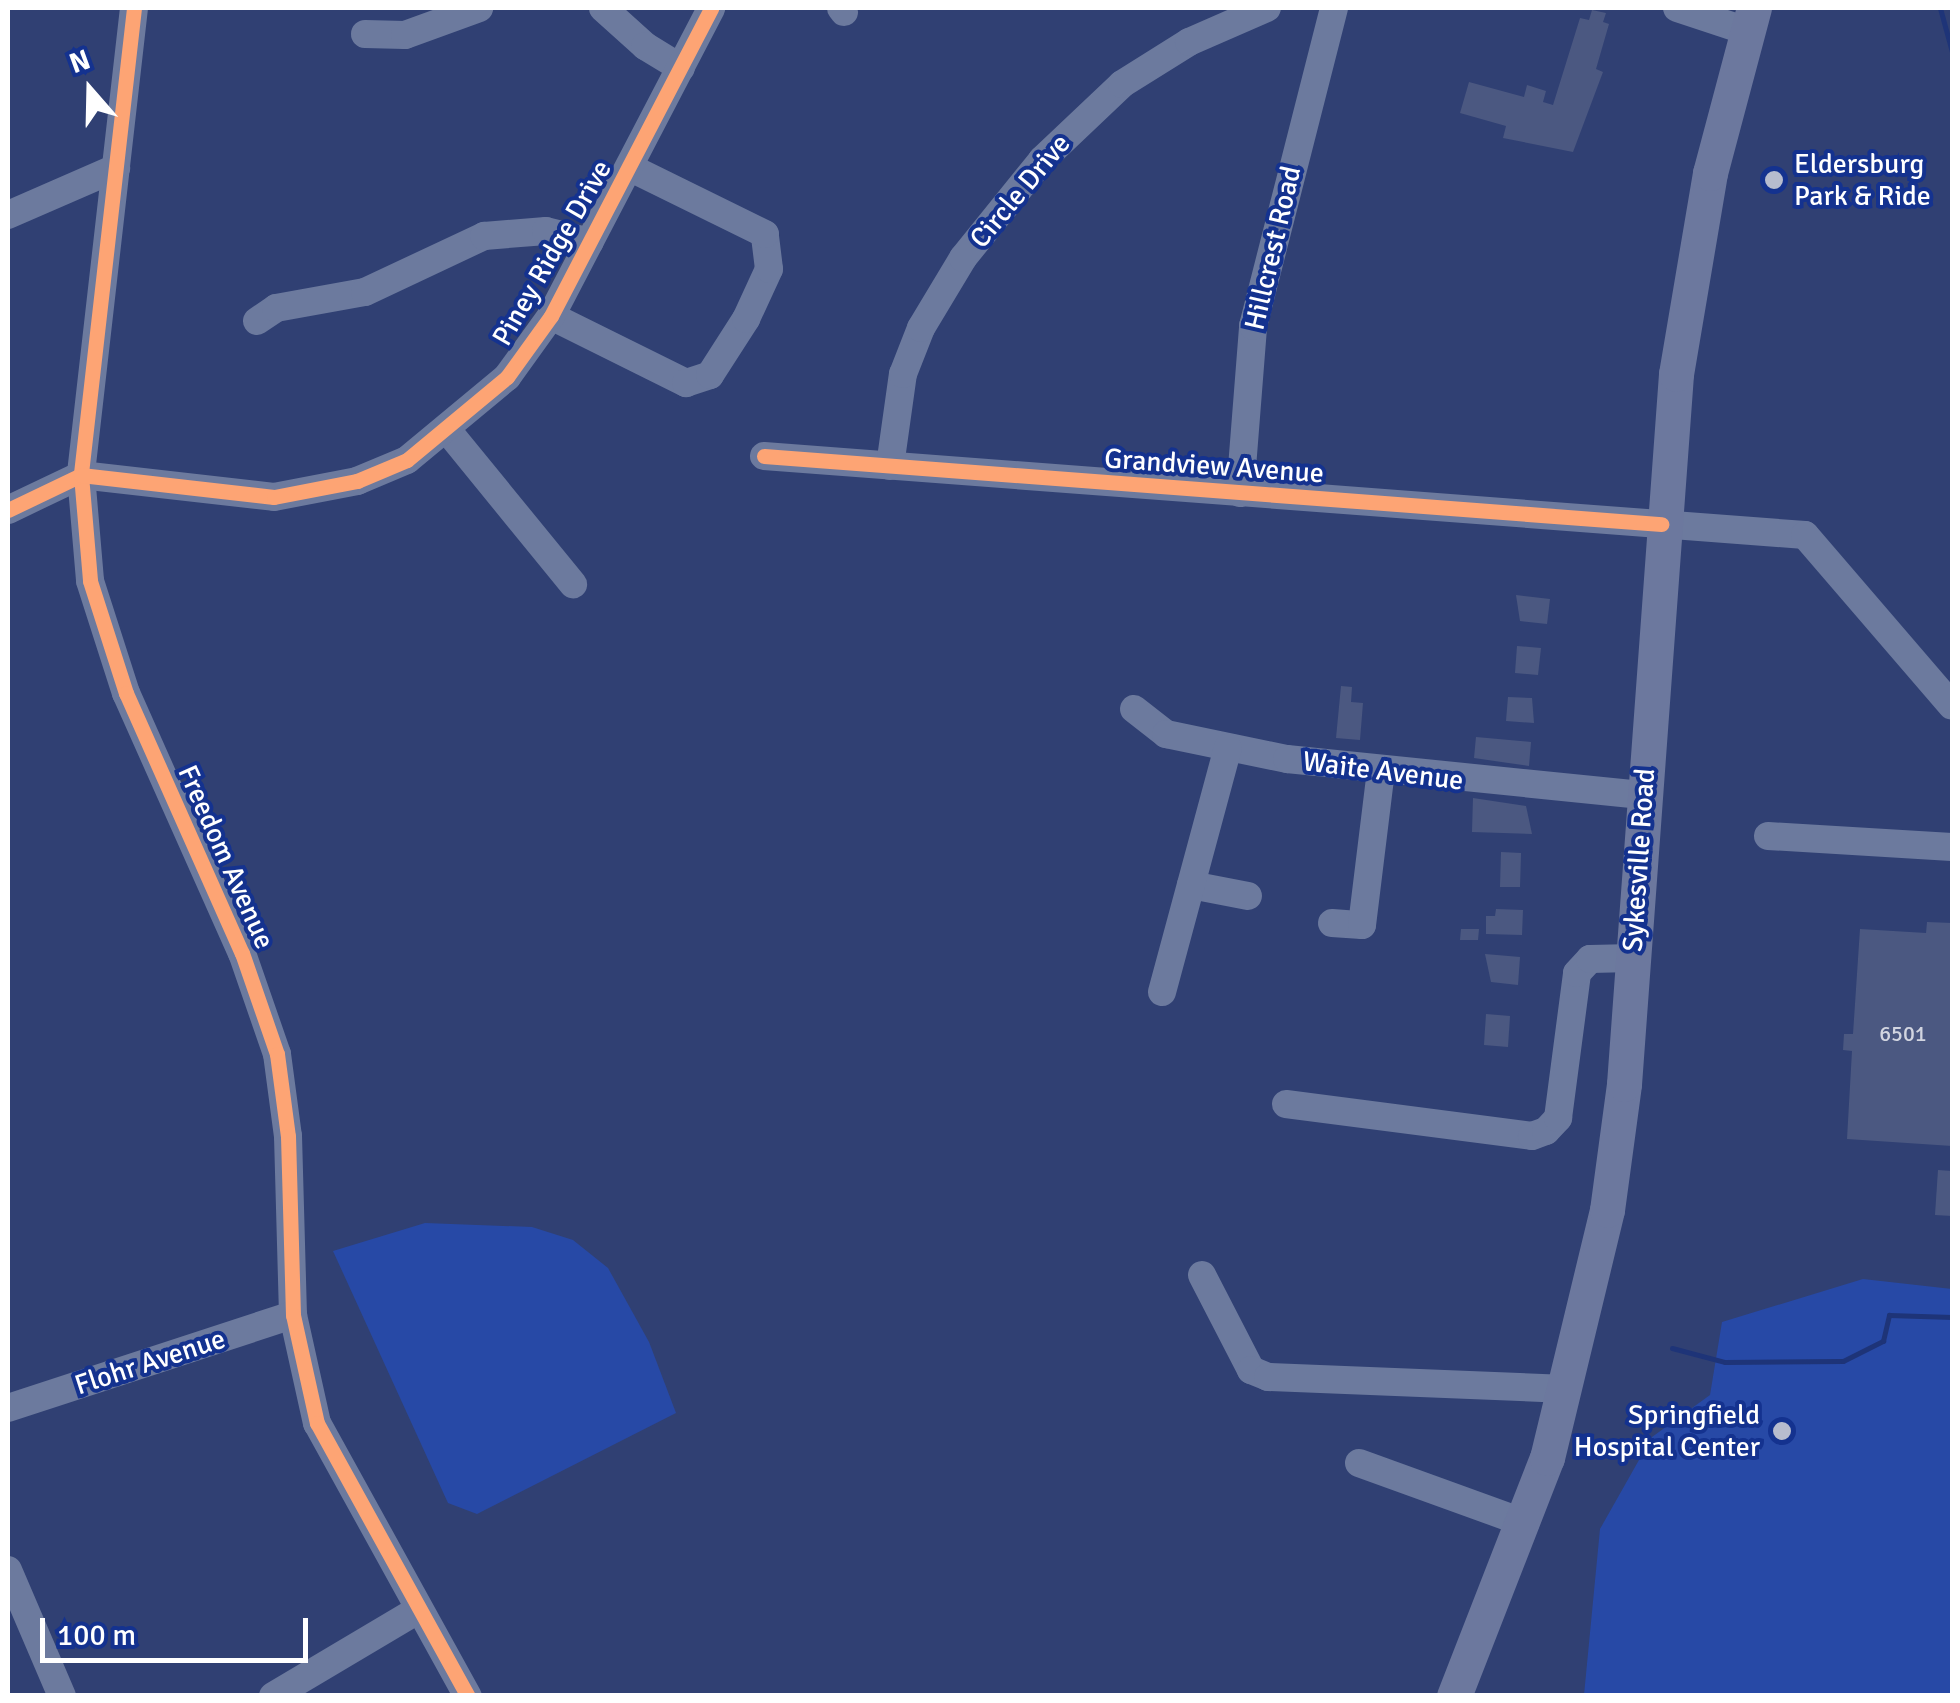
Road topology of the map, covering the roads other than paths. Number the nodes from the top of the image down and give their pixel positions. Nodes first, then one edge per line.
1 (134, 8) edge
2 (479, 8) edge
3 (603, 8) edge
4 (712, 8) edge
5 (1334, 8) edge
6 (1677, 8) edge
7 (1259, 9) edge
8 (1751, 19) edge
9 (364, 34) dead end
10 (682, 68) junction
11 (116, 168) junction
12 (631, 168) junction
13 (8, 214) edge
14 (590, 242) junction
15 (551, 316) junction
16 (256, 320) dead end
17 (448, 431) junction
18 (764, 456) dead end
19 (890, 466) junction
20 (81, 474) junction
21 (1240, 493) junction
22 (8, 510) edge
23 (1661, 524) junction
24 (574, 584) dead end
25 (1952, 706) edge
26 (1134, 709) dead end
27 (1228, 748) junction
28 (1381, 771) junction
29 (1644, 795) junction
30 (1768, 836) dead end
31 (1952, 847) edge
32 (1191, 885) junction
33 (1248, 896) dead end
34 (1332, 923) dead end
35 (1633, 958) junction
36 (1162, 992) dead end
37 (1286, 1104) dead end
38 (1202, 1275) dead end
39 (293, 1316) junction
40 (1567, 1389) junction
41 (8, 1408) edge
42 (1359, 1464) dead end
43 (1526, 1523) junction
44 (8, 1570) edge
45 (416, 1611) junction
46 (62, 1696) edge
47 (273, 1696) edge
48 (468, 1696) edge
49 (1454, 1696) edge

1 - 11 street, Freedom Avenue
2 - 9 street
3 - 10 street
4 - 10 street, Piney Ridge Drive
5 - 21 street, Hillcrest Road
6 - 8 street
7 - 19 street, Circle Drive
8 - 23 main road, Sykesville Road
10 - 12 street, Piney Ridge Drive
11 - 13 street
11 - 20 street, Freedom Avenue
12 - 14 street, Piney Ridge Drive
12 - 15 street
14 - 15 street, Piney Ridge Drive
14 - 16 street
15 - 17 street, Piney Ridge Drive
17 - 20 street, Piney Ridge Drive
17 - 24 street
18 - 19 street, Grandview Avenue
19 - 21 street, Grandview Avenue
20 - 22 street
20 - 39 street, Freedom Avenue
21 - 23 street, Grandview Avenue
23 - 25 street, Grandview Avenue
23 - 29 main road, Sykesville Road
26 - 27 street, Waite Avenue
27 - 28 street, Waite Avenue
27 - 32 street
28 - 29 street, Waite Avenue
28 - 34 street
29 - 35 main road, Sykesville Road
30 - 31 street
32 - 33 street
32 - 36 street
35 - 37 street
35 - 40 main road, Sykesville Road
38 - 40 street
39 - 41 street, Flohr Avenue
39 - 45 street, Freedom Avenue
40 - 43 main road, Sykesville Road
42 - 43 street
43 - 49 main road, Sykesville Road
44 - 46 street
45 - 47 street
45 - 48 street, Freedom Avenue

